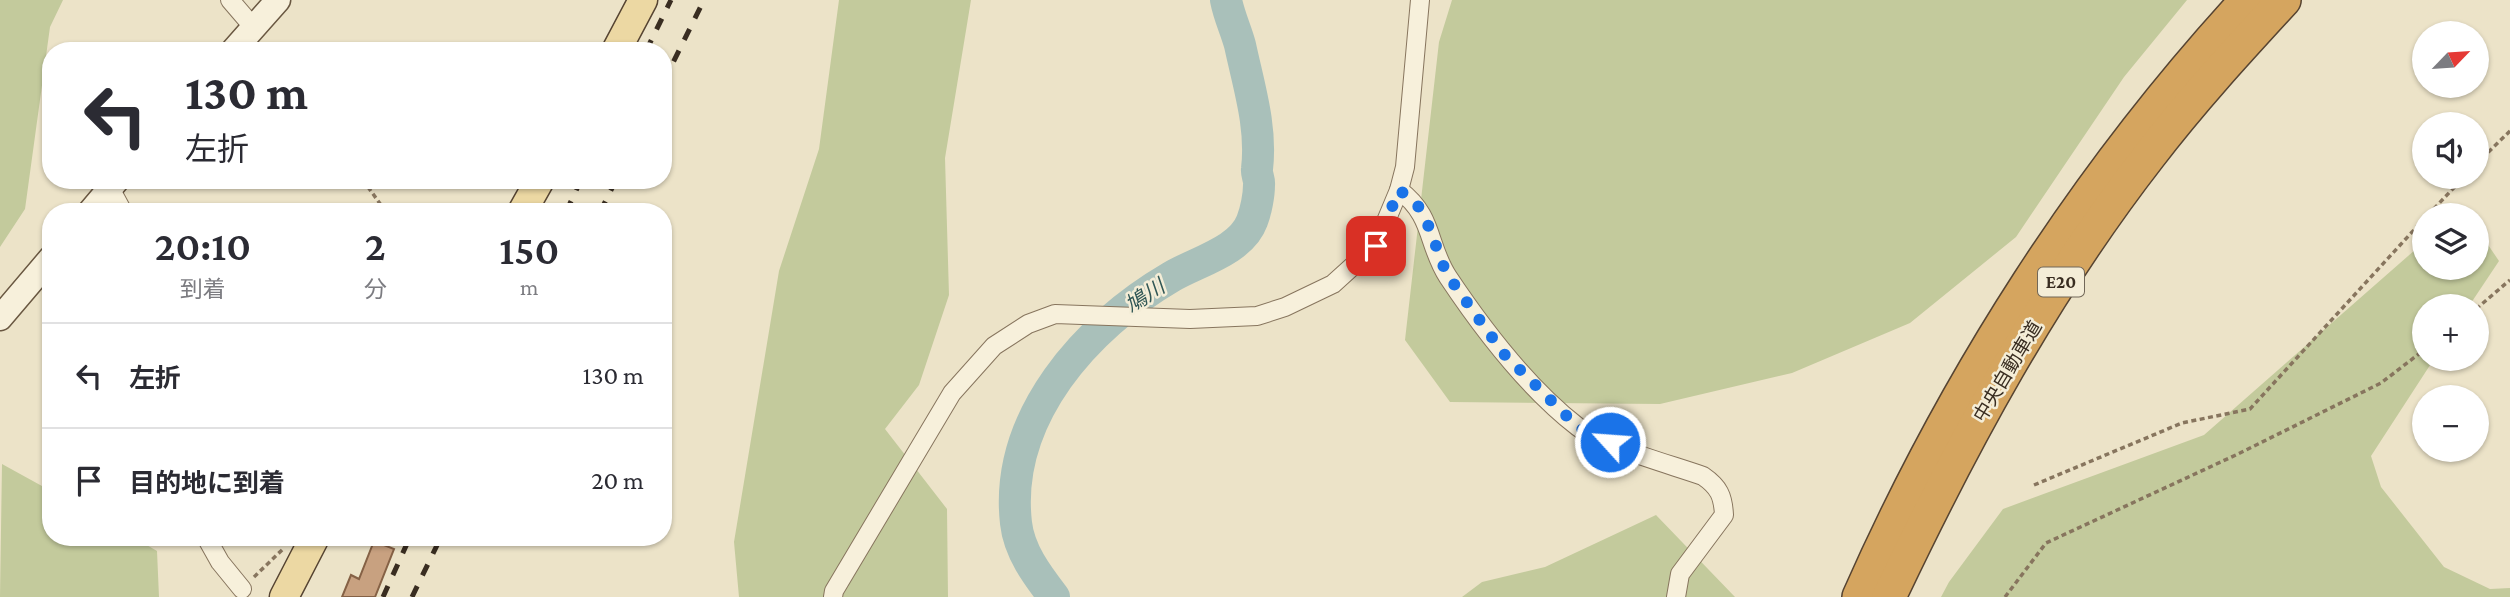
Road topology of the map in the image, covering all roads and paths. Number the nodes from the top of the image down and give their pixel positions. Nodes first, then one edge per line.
1 (230, 0) edge
2 (278, 0) edge
3 (643, 0) edge
4 (1420, 0) edge
5 (2247, 0) edge
6 (2284, 0) edge
7 (254, 28) junction
8 (241, 42) edge
9 (621, 42) edge
10 (2510, 131) edge
11 (2489, 151) edge
12 (109, 189) edge
13 (2453, 189) edge
14 (1399, 190) junction
15 (97, 203) edge
16 (2439, 203) edge
17 (2412, 232) edge
18 (42, 269) edge
19 (2510, 280) edge
20 (2489, 298) edge
21 (0, 318) edge
22 (2412, 359) edge
23 (2034, 485) dead end
24 (211, 546) edge
25 (287, 546) dead end
26 (310, 546) edge
27 (242, 589) joint
28 (284, 597) edge
29 (833, 597) edge
30 (1676, 597) edge
31 (1859, 597) edge
32 (1889, 597) edge
33 (2005, 597) edge

1 - 7 street
2 - 7 main road
3 - 9 main road
4 - 14 street
5 - 31 highway, 中央自動車道 / E20
6 - 32 highway, 中央自動車道 / E20
7 - 8 main road
10 - 11 path
12 - 15 main road
13 - 16 path
14 - 29 street
14 - 30 street
17 - 23 path
18 - 21 main road
19 - 20 path
22 - 33 path
24 - 27 street
25 - 27 path
26 - 28 main road

